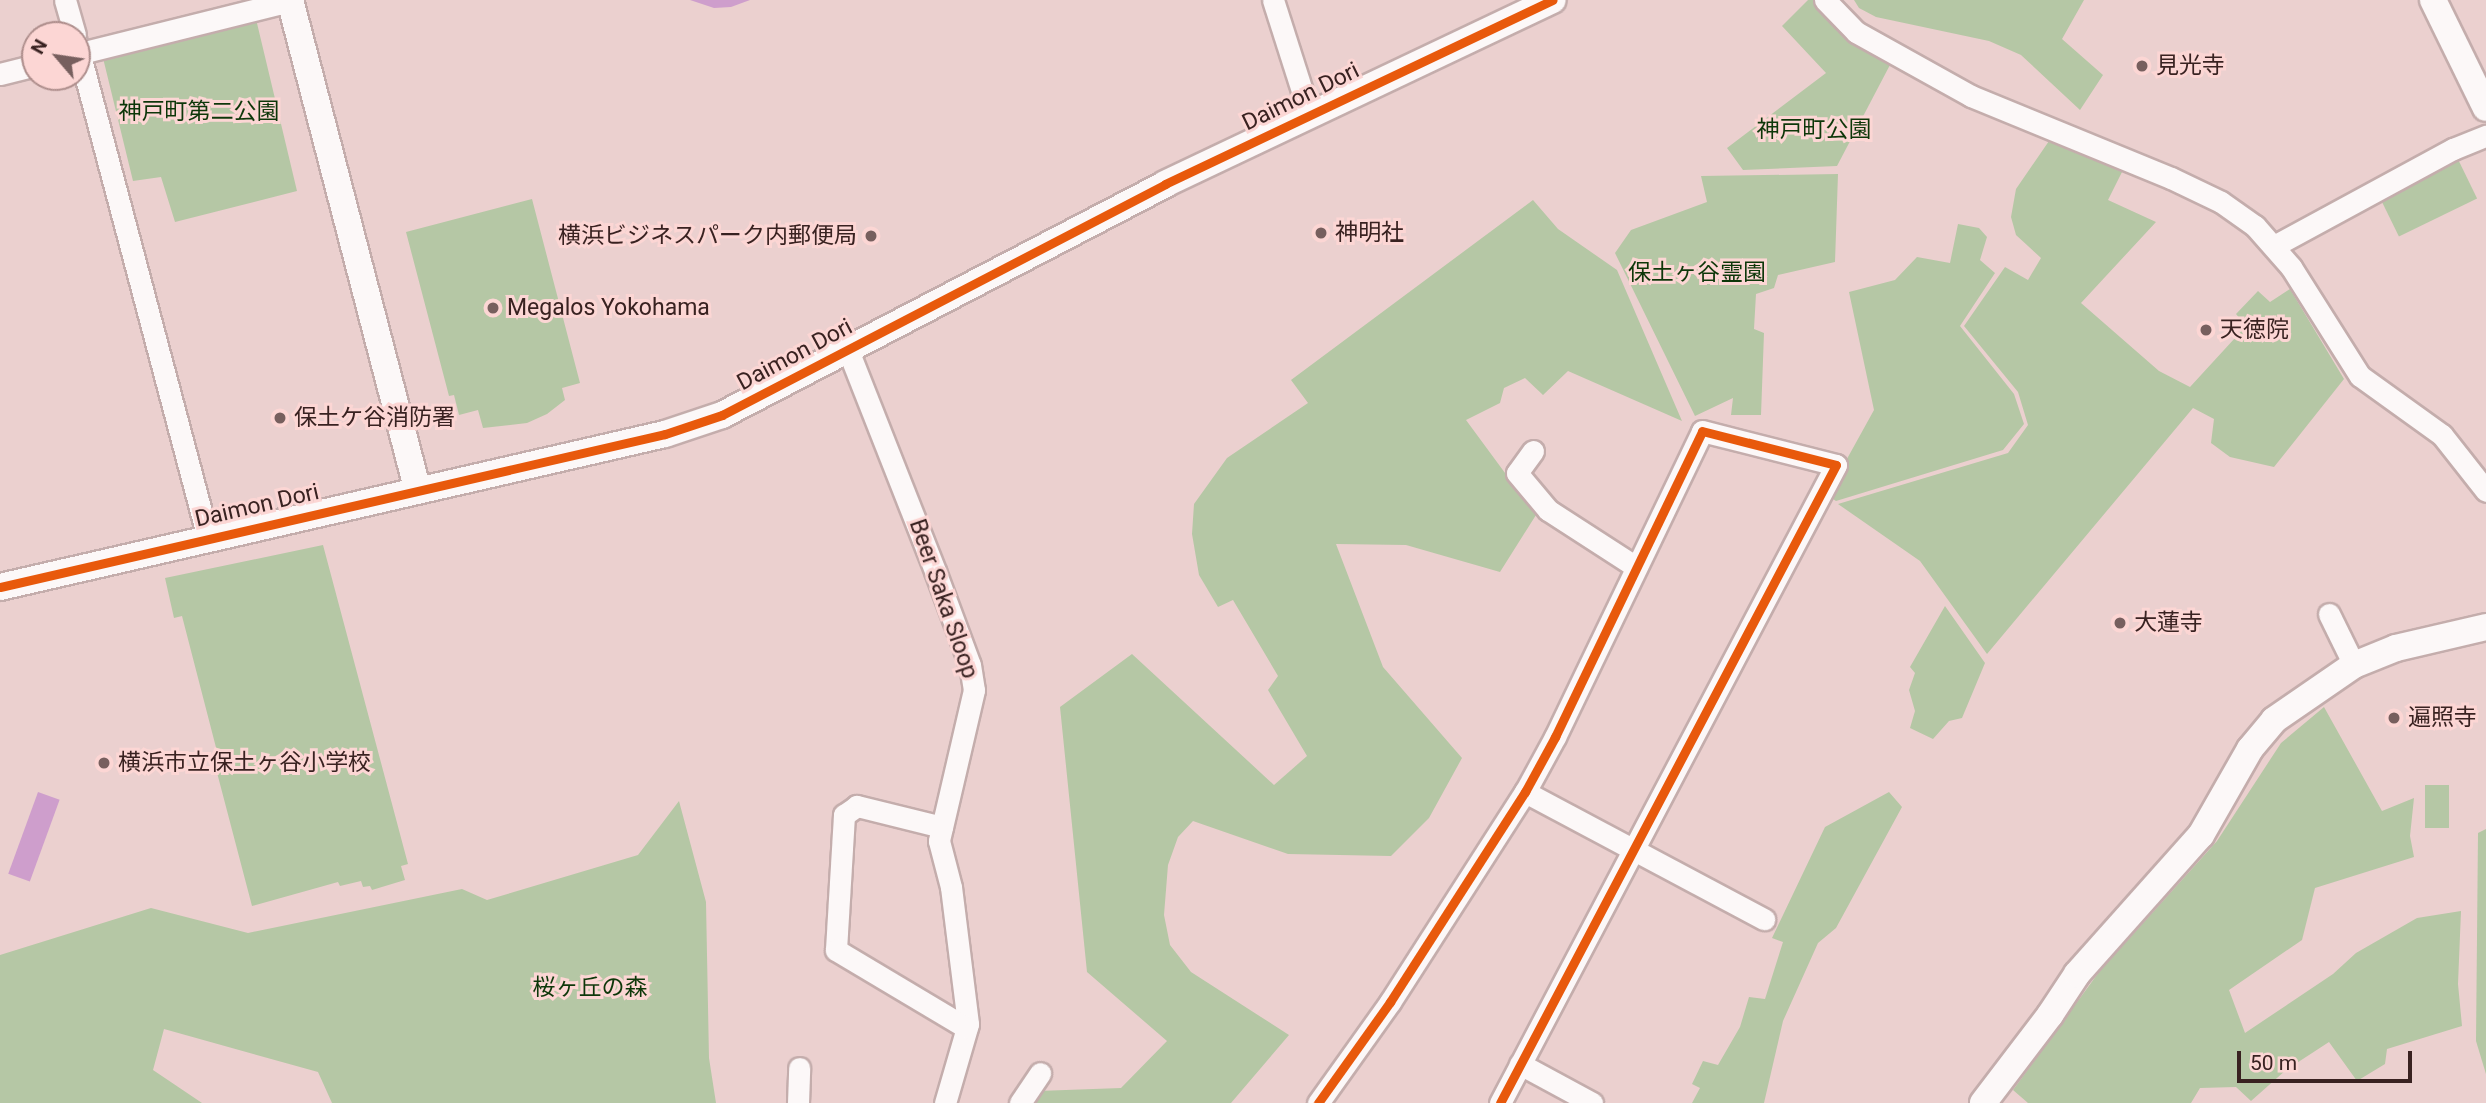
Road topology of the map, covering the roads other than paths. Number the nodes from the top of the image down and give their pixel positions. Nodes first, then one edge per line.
1 (65, 0) edge
2 (1272, 0) edge
3 (1552, 0) edge
4 (2433, 0) edge
5 (290, 1) edge
6 (1834, 4) edge
7 (70, 21) edge
8 (91, 43) edge
9 (21, 69) edge
10 (0, 74) edge
11 (89, 91) edge
12 (2486, 108) edge
13 (1309, 113) junction
14 (2486, 136) edge
15 (2274, 246) junction
16 (848, 350) junction
17 (1533, 451) dead end
18 (417, 488) junction
19 (2486, 491) edge
20 (208, 538) junction
21 (1636, 567) junction
22 (0, 587) edge
23 (2329, 614) dead end
24 (2486, 627) edge
25 (2354, 665) junction
26 (1525, 792) junction
27 (942, 827) junction
28 (1633, 850) junction
29 (1764, 919) dead end
30 (967, 1028) junction
31 (1520, 1065) junction
32 (799, 1068) dead end
33 (1040, 1073) dead end
34 (798, 1103) edge
35 (945, 1103) edge
36 (1020, 1103) edge
37 (1318, 1103) edge
38 (1500, 1103) edge
39 (1592, 1103) edge
40 (1983, 1103) edge

1 - 7 street
2 - 13 street
3 - 13 street, Daimon Dori
4 - 12 street
5 - 8 street
5 - 18 street
6 - 15 street
9 - 10 street
11 - 20 street
13 - 16 street, Daimon Dori
14 - 15 street
15 - 19 street
16 - 18 street, Daimon Dori
16 - 27 street, Beer Saka Sloop
17 - 21 street
18 - 20 street, Daimon Dori
20 - 22 street, Daimon Dori
21 - 26 street
21 - 28 street
23 - 25 street
24 - 25 street
25 - 40 street
26 - 28 street
26 - 37 street
27 - 30 street, Beer Saka Sloop
27 - 30 street
28 - 29 street
28 - 31 street
30 - 35 street, Beer Saka Sloop
31 - 38 street
31 - 39 street
32 - 34 street
33 - 36 street

